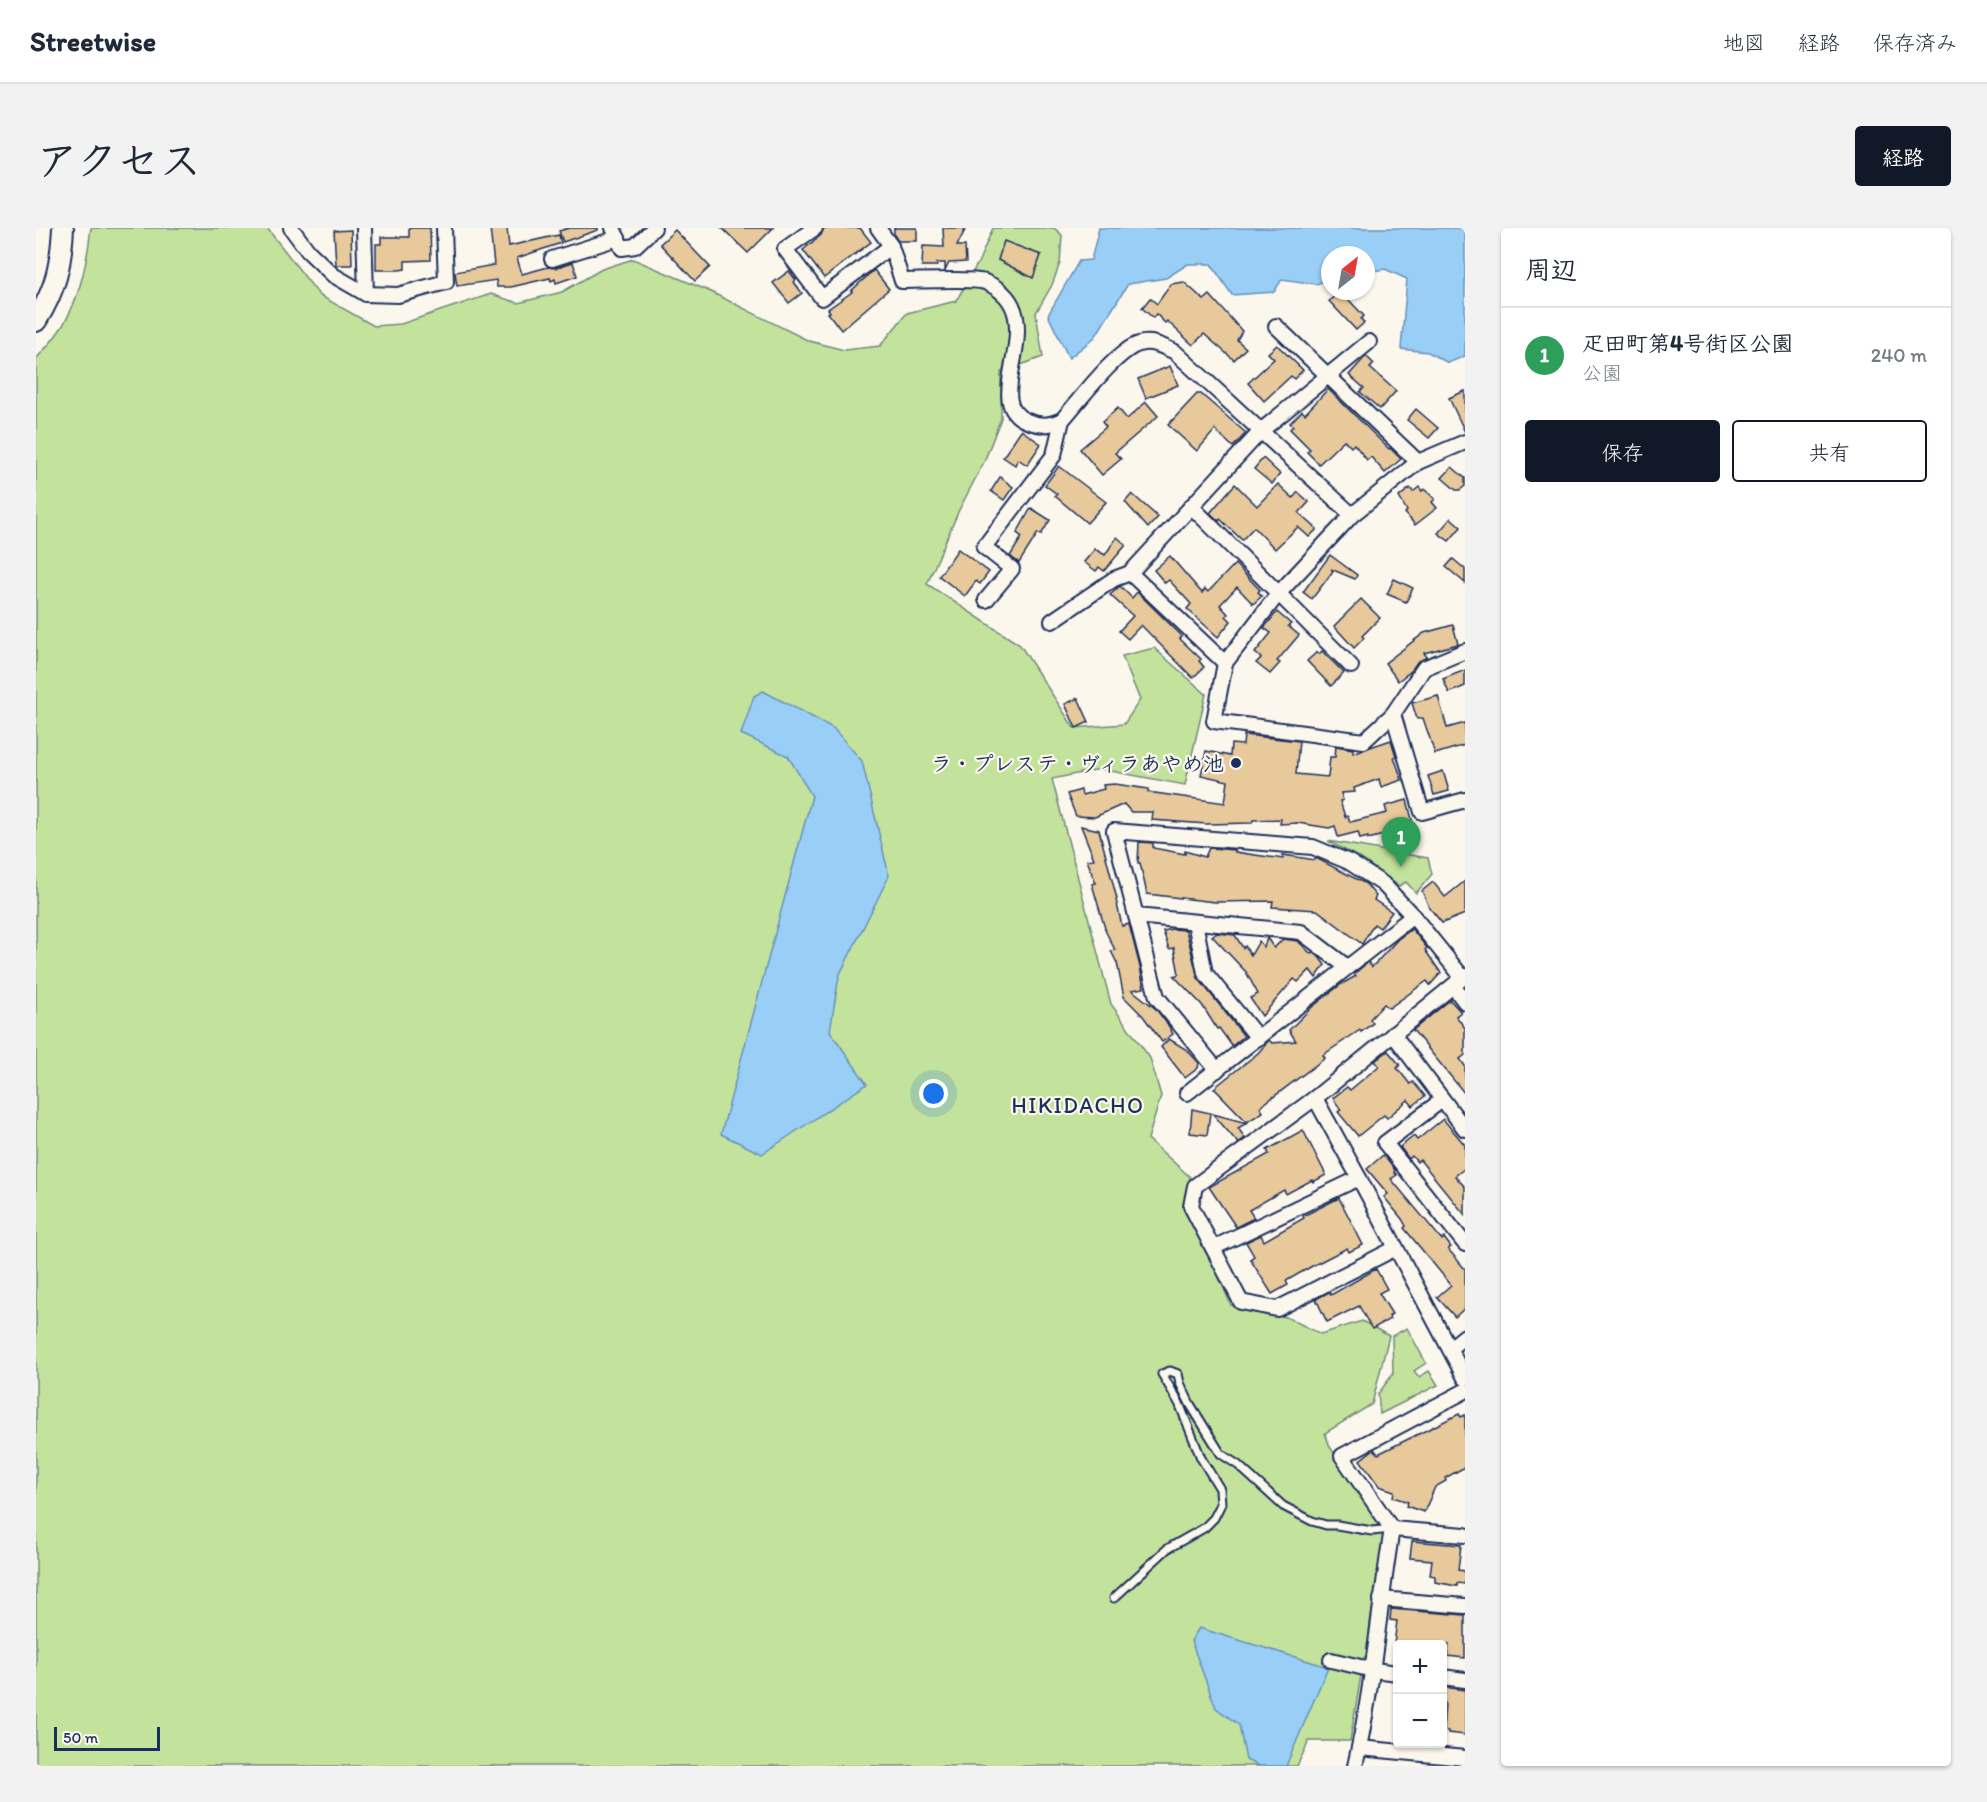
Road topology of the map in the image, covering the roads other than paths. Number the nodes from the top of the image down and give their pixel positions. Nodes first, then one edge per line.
1 (63, 228) edge
2 (291, 228) edge
3 (364, 228) edge
4 (444, 228) edge
5 (654, 228) edge
6 (815, 228) edge
7 (878, 228) edge
8 (615, 233) edge
9 (891, 246) junction
10 (552, 259) dead end
11 (366, 294) junction
12 (36, 321) edge
13 (1276, 327) dead end
14 (1369, 342) dead end
15 (1327, 377) junction
16 (1062, 420) junction
17 (1262, 430) junction
18 (1465, 442) edge
19 (1418, 462) junction
20 (1191, 507) junction
21 (1352, 515) junction
22 (1130, 573) junction
23 (1278, 594) junction
24 (986, 600) dead end
25 (1052, 621) dead end
26 (1465, 651) edge
27 (1225, 663) junction
28 (1351, 666) dead end
29 (1393, 714) junction
30 (1465, 800) edge
31 (1136, 916) junction
32 (1413, 916) junction
33 (1195, 922) junction
34 (1347, 967) junction
35 (1460, 980) edge
36 (1465, 1002) edge
37 (1393, 1034) junction
38 (1258, 1038) junction
39 (1217, 1070) junction
40 (1187, 1094) dead end
41 (1315, 1098) junction
42 (1442, 1100) junction
43 (1465, 1129) edge
44 (1359, 1178) junction
45 (1465, 1244) edge
46 (1213, 1248) junction
47 (1396, 1248) junction
48 (1465, 1336) edge
49 (1450, 1348) junction
50 (1465, 1378) edge
51 (1465, 1391) edge
52 (1392, 1530) junction
53 (1465, 1535) edge
54 (1113, 1598) dead end
55 (1380, 1599) junction
56 (1465, 1606) edge
57 (1331, 1660) dead end
58 (1373, 1670) junction
59 (1393, 1672) edge
60 (1447, 1678) edge
61 (1465, 1680) edge
62 (1359, 1748) junction
63 (1465, 1758) edge
64 (1355, 1766) edge

1 - 12 street
2 - 11 street
3 - 11 street
4 - 11 street
5 - 8 street
6 - 9 street
7 - 9 street
8 - 10 street
9 - 16 street
13 - 15 street
14 - 15 street
15 - 17 street
15 - 19 street
16 - 17 street
16 - 24 street
17 - 20 street
17 - 21 street
18 - 19 street
19 - 21 street
20 - 22 street
20 - 23 street
21 - 23 street
22 - 25 street
22 - 27 street
23 - 27 street
23 - 28 street
26 - 29 street
27 - 29 street
29 - 30 street
31 - 32 street
31 - 33 street
31 - 39 street
32 - 34 street
32 - 35 street
33 - 34 street
33 - 38 street
34 - 38 street
35 - 36 street
35 - 37 street
37 - 41 street
37 - 42 street
38 - 39 street
39 - 40 street
41 - 44 street
41 - 46 street
42 - 43 street
42 - 45 street
44 - 46 street
44 - 47 street
46 - 47 street
47 - 49 street
48 - 49 street
49 - 50 street
51 - 52 street
52 - 53 street
52 - 54 lane
52 - 55 street
55 - 56 street
55 - 58 street
57 - 58 street
58 - 59 street
58 - 62 street
60 - 61 street
62 - 63 street
62 - 64 street

